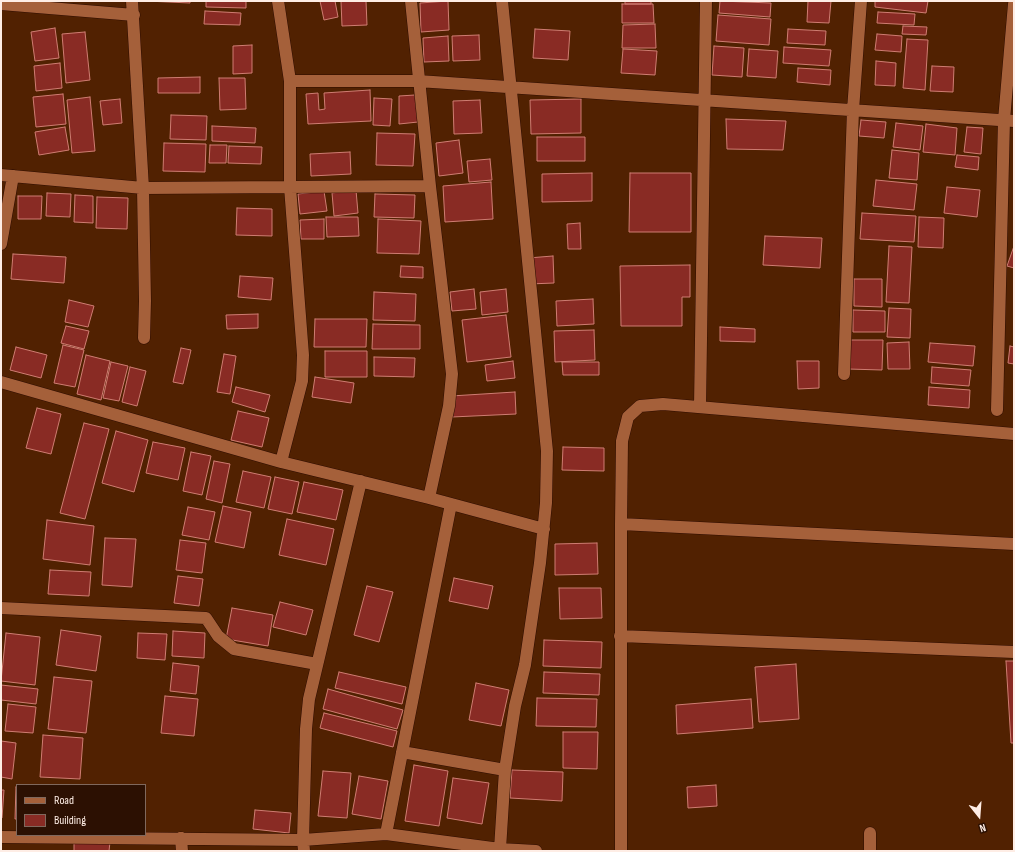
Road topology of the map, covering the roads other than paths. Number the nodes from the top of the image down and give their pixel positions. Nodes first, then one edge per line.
1 (132, 1) edge
2 (278, 1) edge
3 (411, 1) edge
4 (502, 1) edge
5 (706, 1) edge
6 (861, 1) edge
7 (1, 4) edge
8 (1014, 4) edge
9 (134, 15) junction
10 (418, 80) junction
11 (290, 81) junction
12 (509, 86) junction
13 (704, 99) junction
14 (853, 110) junction
15 (1009, 120) edge
16 (7, 175) edge
17 (430, 186) junction
18 (290, 187) junction
19 (143, 188) junction
20 (1, 244) edge
21 (144, 338) dead end
22 (844, 374) dead end
23 (1, 382) edge
24 (700, 407) junction
25 (997, 410) dead end
26 (1014, 434) edge
27 (281, 462) junction
28 (361, 481) junction
29 (429, 498) junction
30 (451, 504) junction
31 (621, 524) junction
32 (544, 529) junction
33 (1014, 544) edge
34 (1, 608) edge
35 (620, 636) junction
36 (1014, 652) edge
37 (317, 664) junction
38 (402, 752) junction
39 (505, 770) junction
40 (870, 833) dead end
41 (386, 834) junction
42 (1, 837) edge
43 (181, 838) junction
44 (303, 845) edge
45 (500, 849) junction
46 (182, 851) edge
47 (536, 851) edge
48 (621, 851) edge
49 (870, 851) edge

1 - 9 street
2 - 11 street
3 - 10 street
4 - 12 street
5 - 13 street
6 - 14 street
7 - 9 street
8 - 15 street
9 - 19 street
10 - 11 street
10 - 12 street
10 - 17 street
11 - 18 street
12 - 13 street
12 - 32 street
13 - 14 street
13 - 24 street
14 - 15 street
14 - 22 street
15 - 25 street
16 - 19 street
16 - 20 street
17 - 18 street
17 - 29 street
18 - 19 street
18 - 27 street
19 - 21 street
23 - 27 street
24 - 26 street
24 - 31 street
27 - 28 street
28 - 29 street
28 - 37 street
29 - 30 street
30 - 32 street
30 - 38 street
31 - 33 street
31 - 35 street
32 - 39 street
34 - 37 street
35 - 36 street
35 - 48 street
37 - 44 street
38 - 39 street
38 - 41 street
39 - 45 street
40 - 49 street
41 - 44 street
41 - 45 street
42 - 43 street
43 - 44 street
43 - 46 street
45 - 47 street

